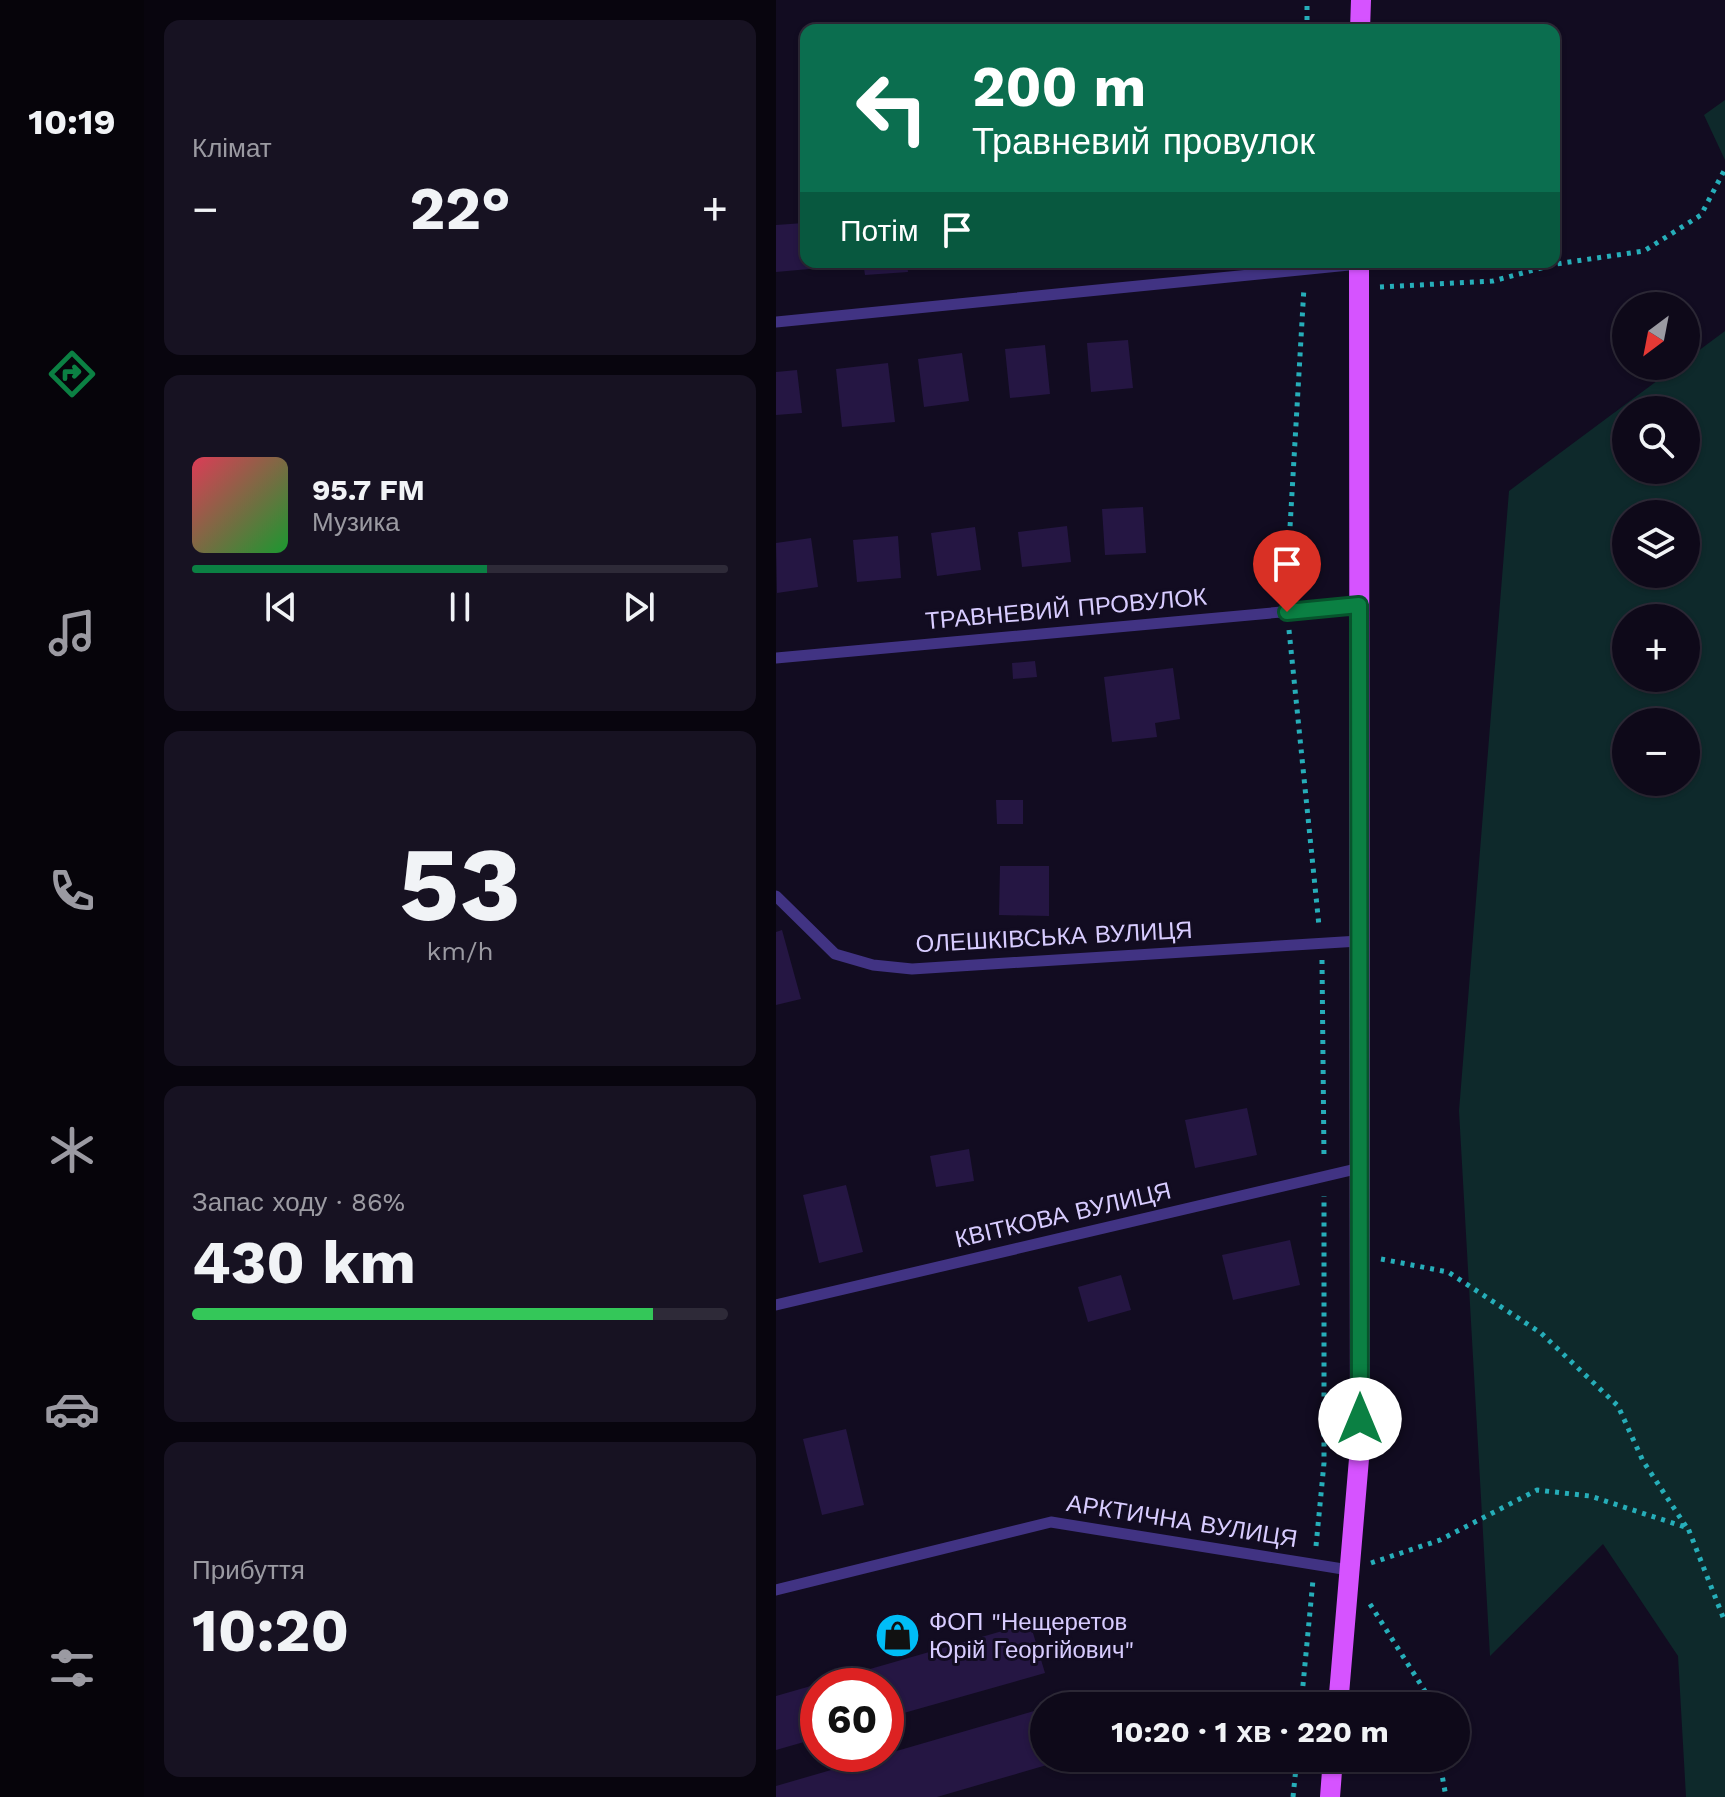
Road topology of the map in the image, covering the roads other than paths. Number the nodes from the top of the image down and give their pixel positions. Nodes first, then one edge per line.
1 (1361, 0) edge
2 (1360, 24) edge
3 (1313, 268) edge
4 (1359, 268) edge
5 (776, 322) edge
6 (1359, 605) junction
7 (776, 658) edge
8 (776, 896) edge
9 (1359, 941) junction
10 (1360, 1168) junction
11 (776, 1305) edge
12 (1349, 1570) junction
13 (776, 1590) edge
14 (1339, 1692) edge
15 (1332, 1772) edge
16 (1330, 1797) edge

1 - 2 main road
3 - 5 lane
4 - 6 main road
6 - 7 lane, ТРАВНЕВИЙ ПРОВУЛОК
6 - 9 main road
8 - 9 lane, ОЛЕШКІВСЬКА ВУЛИЦЯ
9 - 10 main road
10 - 11 lane, КВІТКОВА ВУЛИЦЯ
10 - 12 main road
12 - 13 lane, АРКТИЧНА ВУЛИЦЯ
12 - 14 main road
15 - 16 main road

